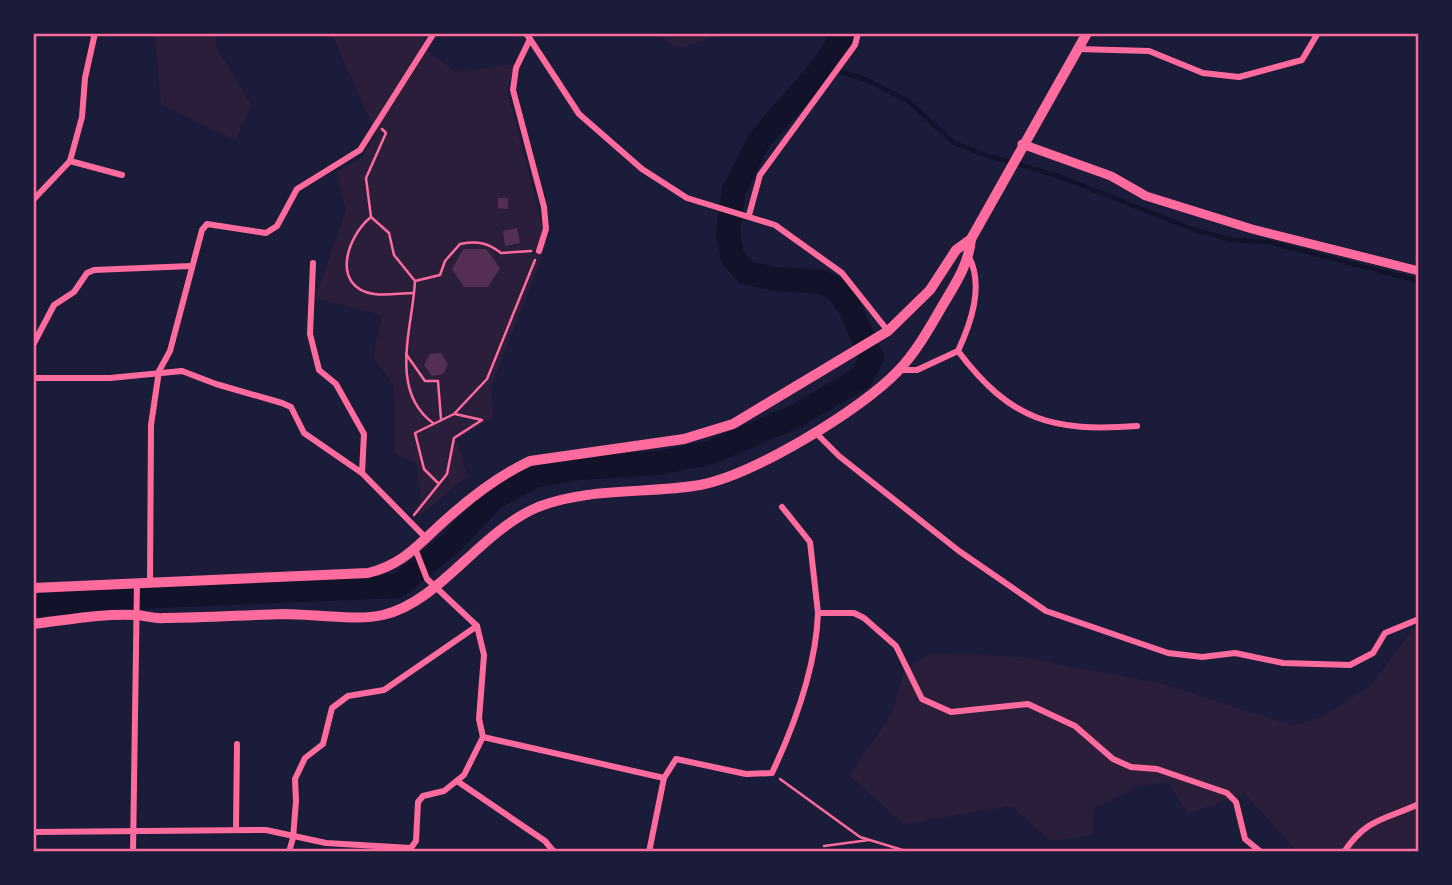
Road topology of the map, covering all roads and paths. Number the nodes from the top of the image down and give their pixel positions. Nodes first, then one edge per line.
1 (95, 33) edge
2 (434, 33) edge
3 (858, 33) edge
4 (1087, 33) edge
5 (1318, 33) edge
6 (528, 36) edge
7 (1078, 49) junction
8 (377, 125) junction
9 (1019, 149) junction
10 (70, 161) junction
11 (122, 175) dead end
12 (33, 200) edge
13 (746, 214) junction
14 (371, 217) junction
15 (971, 239) junction
16 (538, 251) junction
17 (969, 257) junction
18 (313, 263) dead end
19 (191, 266) junction
20 (1419, 271) edge
21 (415, 281) junction
22 (415, 293) junction
23 (883, 334) junction
24 (33, 345) edge
25 (958, 351) junction
26 (406, 354) junction
27 (899, 370) junction
28 (159, 371) junction
29 (33, 378) edge
30 (454, 414) junction
31 (441, 419) junction
32 (433, 423) junction
33 (1137, 426) dead end
34 (816, 433) junction
35 (362, 473) junction
36 (438, 483) junction
37 (782, 507) dead end
38 (410, 520) junction
39 (427, 539) junction
40 (416, 553) junction
41 (150, 581) junction
42 (430, 583) junction
43 (137, 585) junction
44 (33, 589) edge
45 (137, 611) junction
46 (818, 612) junction
47 (1419, 619) edge
48 (33, 624) edge
49 (477, 626) junction
50 (483, 737) junction
51 (237, 744) dead end
52 (772, 773) junction
53 (664, 778) junction
54 (457, 781) junction
55 (1419, 804) edge
56 (133, 830) junction
57 (236, 830) junction
58 (33, 832) edge
59 (293, 838) junction
60 (870, 840) junction
61 (824, 846) dead end
62 (359, 849) edge
63 (133, 852) edge
64 (289, 852) edge
65 (554, 852) edge
66 (649, 852) edge
67 (909, 852) edge
68 (1261, 852) edge
69 (1344, 852) edge

1 - 10 street
2 - 8 street
3 - 13 street
4 - 7 highway
5 - 7 street
6 - 13 street
6 - 16 street
7 - 9 highway
8 - 14 path
8 - 19 street
9 - 15 highway
9 - 20 main road
10 - 11 street
10 - 12 street
13 - 23 street
14 - 21 path
14 - 22 path
15 - 17 highway
15 - 23 highway
16 - 21 path
16 - 30 path
17 - 25 street
17 - 27 highway
18 - 35 street
19 - 24 street
19 - 28 street
21 - 22 path
22 - 26 path
23 - 39 highway
25 - 27 street
25 - 33 street
26 - 31 path
26 - 32 path
27 - 34 highway
28 - 29 street
28 - 35 street
28 - 41 street
30 - 31 path
30 - 36 path
31 - 32 path
32 - 36 path
34 - 42 highway
34 - 47 street
35 - 38 street
36 - 38 path
37 - 46 street
38 - 39 street
39 - 40 highway
40 - 41 highway
40 - 42 street
41 - 43 highway
42 - 45 highway
42 - 49 street
43 - 44 highway
43 - 45 street
45 - 48 highway
45 - 56 street
46 - 52 street
46 - 68 street
49 - 50 street
49 - 59 street
50 - 53 street
50 - 54 street
51 - 57 street
52 - 53 street
52 - 60 path
53 - 66 street
54 - 62 street
54 - 65 street
55 - 69 street
56 - 57 street
56 - 58 street
56 - 63 street
57 - 59 street
59 - 62 street
59 - 64 street
60 - 61 path
60 - 67 path

